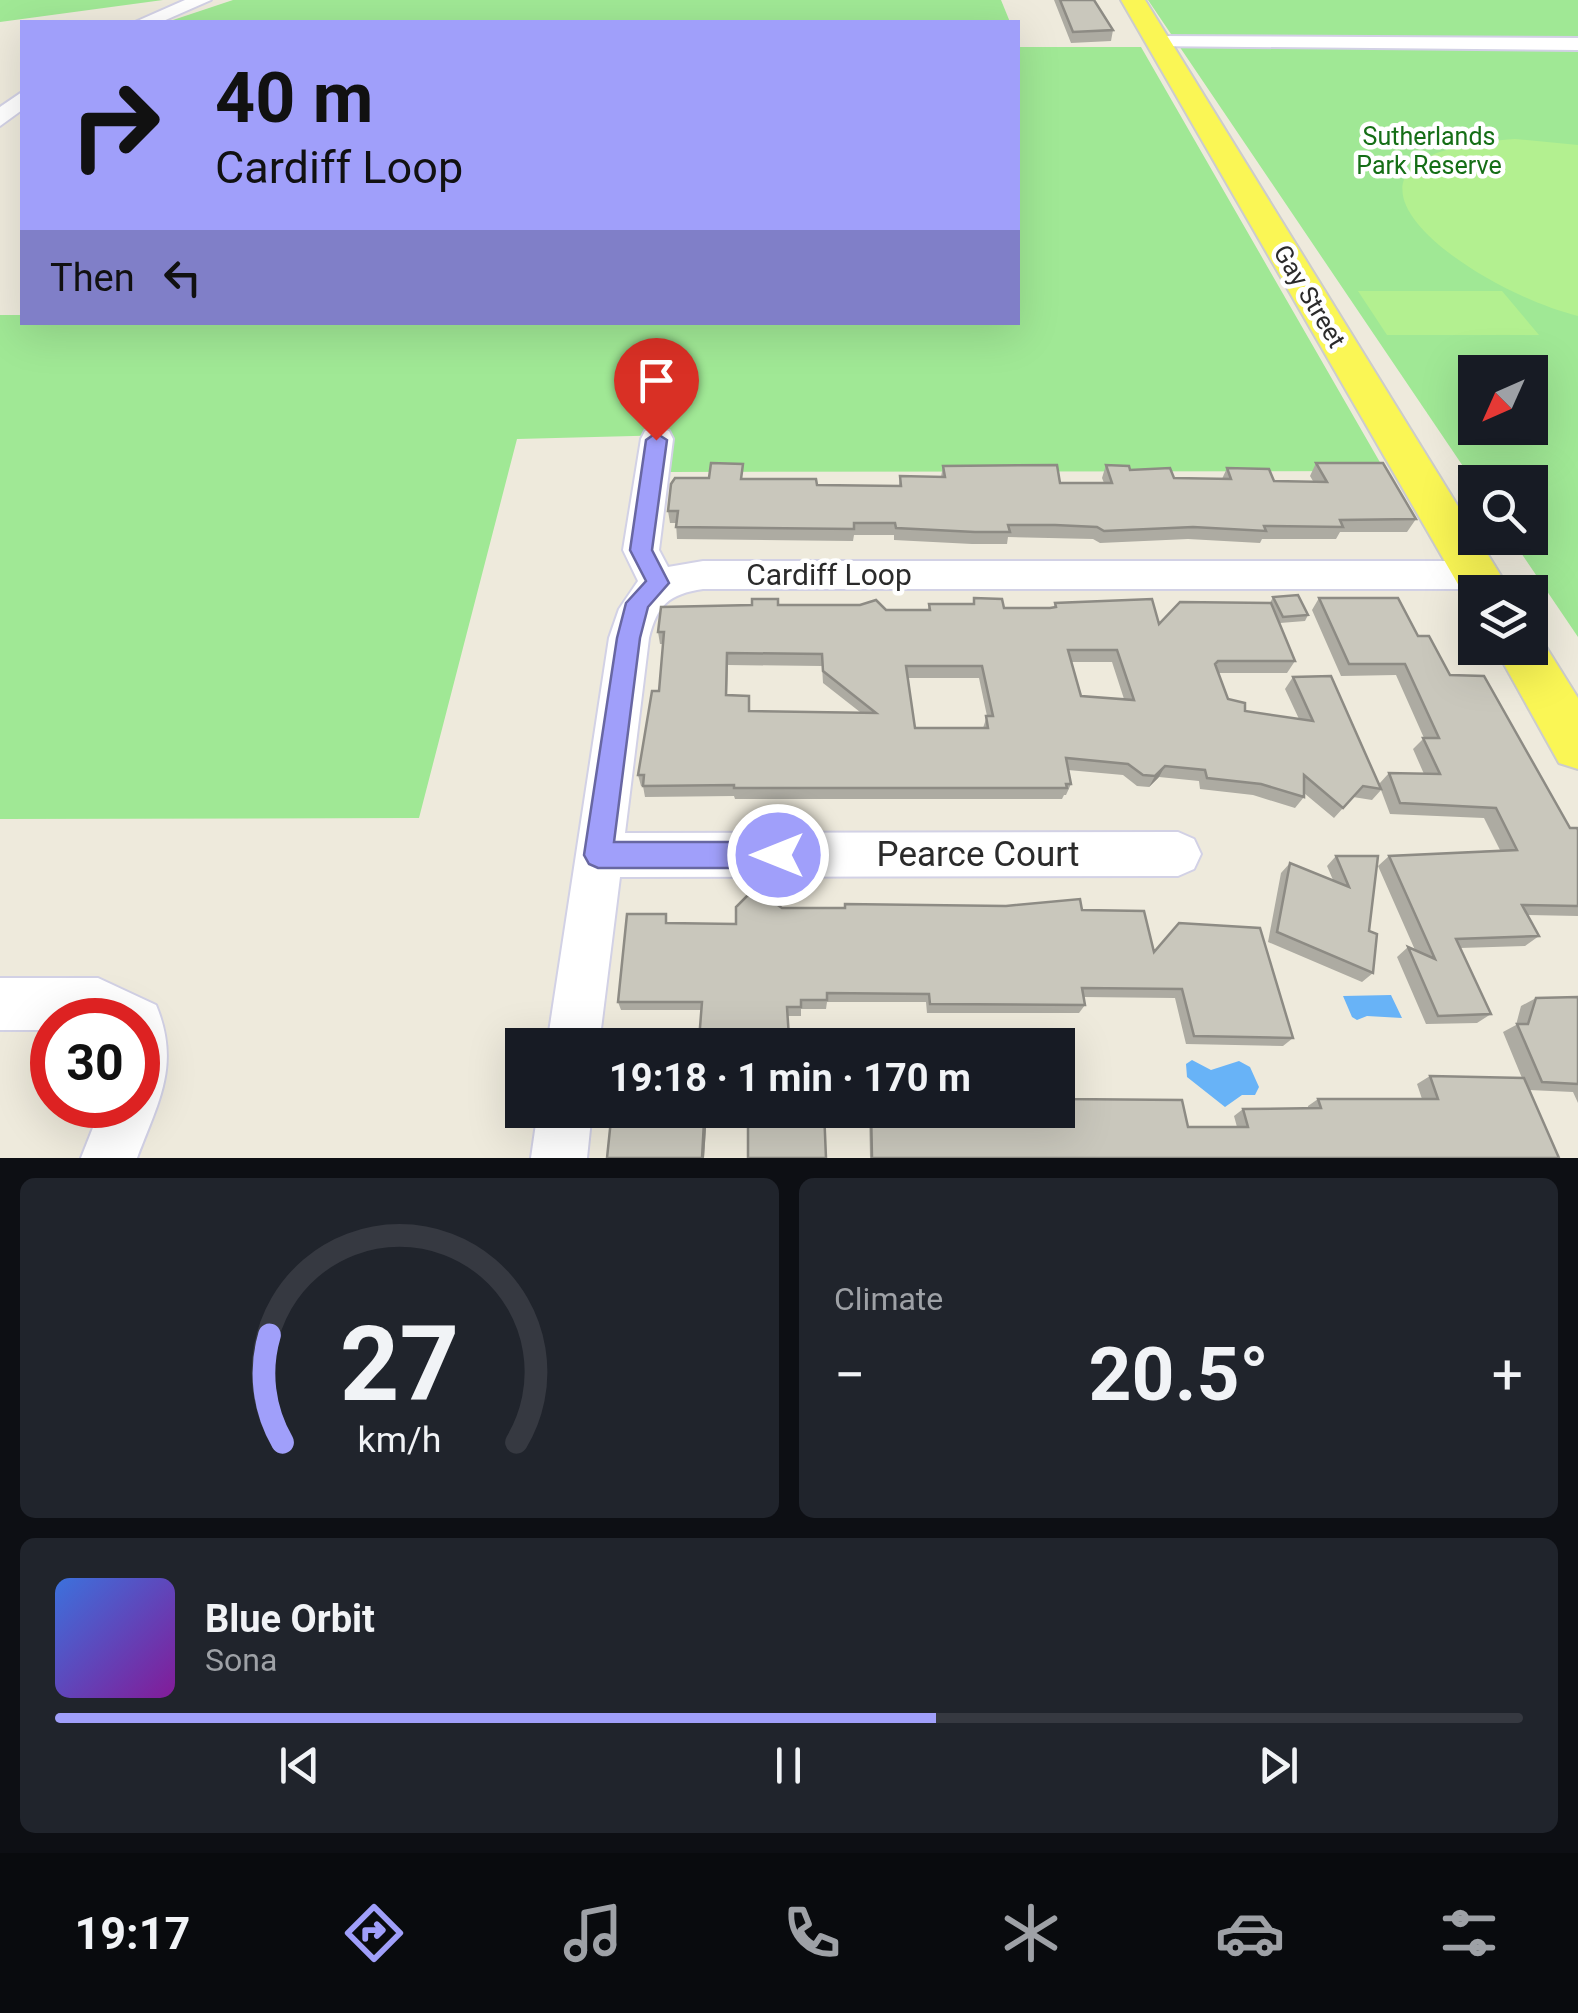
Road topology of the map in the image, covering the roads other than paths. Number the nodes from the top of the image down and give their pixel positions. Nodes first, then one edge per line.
1 (202, 0) edge
2 (1133, 0) edge
3 (150, 20) edge
4 (1158, 42) junction
5 (1578, 44) edge
6 (20, 101) edge
7 (0, 119) edge
8 (656, 440) dead end
9 (1477, 575) edge
10 (658, 583) junction
11 (1458, 584) edge
12 (1530, 665) edge
13 (1578, 746) edge
14 (1178, 854) dead end
15 (598, 855) junction
16 (0, 1004) edge
17 (30, 1004) edge
18 (576, 1028) edge
19 (120, 1128) edge
20 (562, 1128) edge
21 (108, 1158) edge
22 (558, 1158) edge

1 - 3 street
2 - 4 main road, Gay Street
4 - 5 street
4 - 9 main road, Gay Street
6 - 7 street
8 - 10 street
10 - 11 street, Cardiff Loop
10 - 15 street
12 - 13 main road
14 - 15 street, Pearce Court
15 - 18 street
16 - 17 street
19 - 21 street
20 - 22 street

